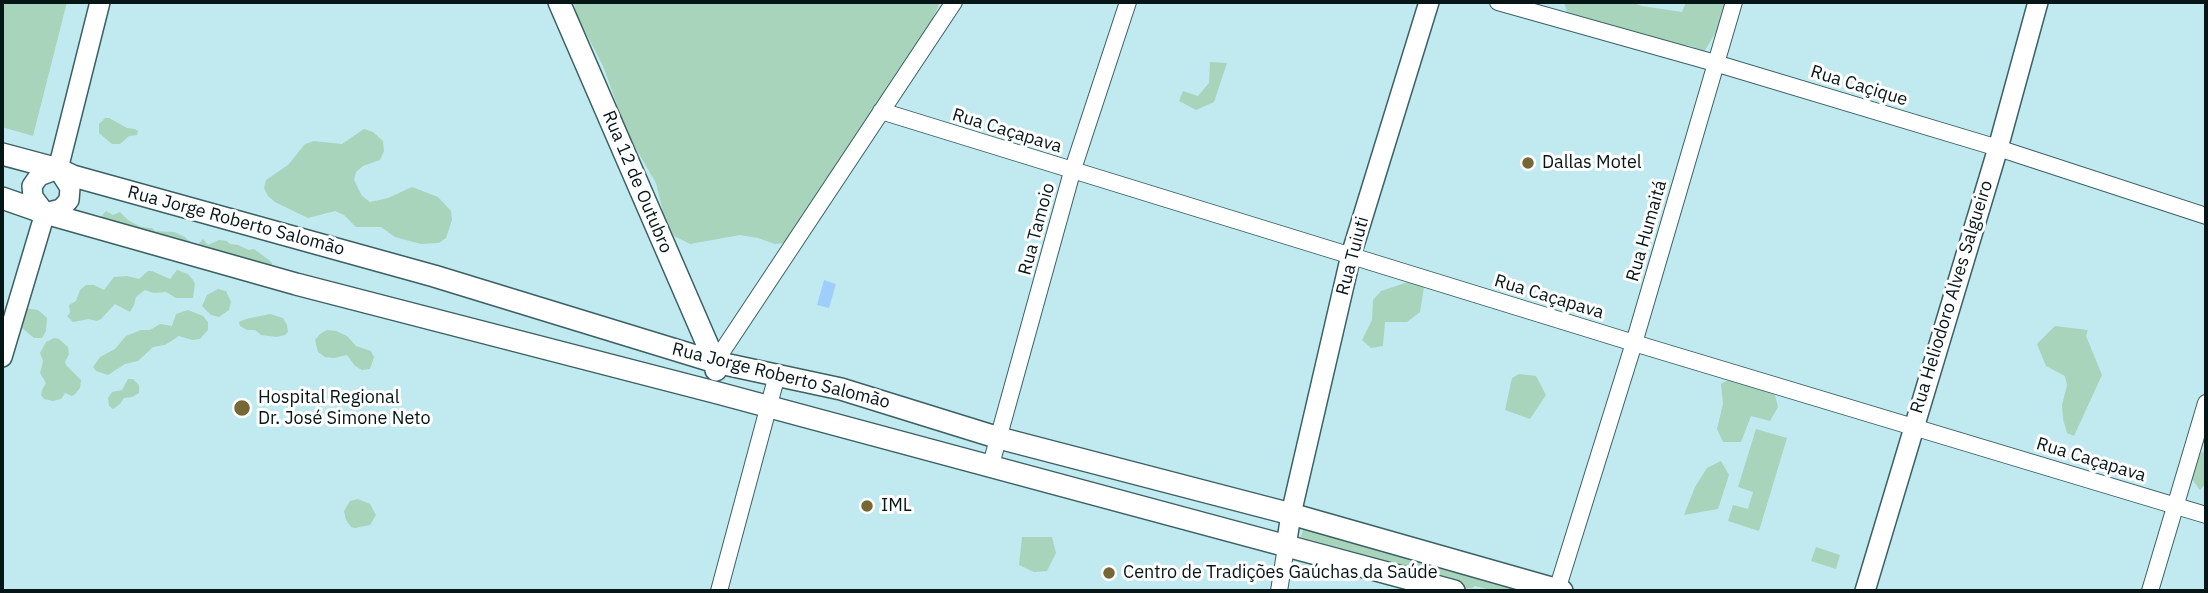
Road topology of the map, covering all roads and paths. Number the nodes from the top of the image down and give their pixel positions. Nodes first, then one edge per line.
1 (100, 2) edge
2 (559, 2) edge
3 (954, 2) edge
4 (1128, 2) edge
5 (1429, 2) edge
6 (1498, 2) edge
7 (1734, 2) edge
8 (2038, 2) edge
9 (1715, 63) junction
10 (881, 111) junction
11 (1998, 148) junction
12 (2, 154) edge
13 (58, 169) junction
14 (1072, 172) junction
15 (2, 198) edge
16 (45, 213) junction
17 (2206, 216) edge
18 (1351, 255) junction
19 (1634, 343) junction
20 (2, 357) edge
21 (715, 362) junction
22 (777, 376) junction
23 (718, 393) junction
24 (2206, 403) edge
25 (770, 408) junction
26 (1913, 427) junction
27 (999, 438) junction
28 (990, 468) junction
29 (2176, 506) junction
30 (1291, 514) junction
31 (2206, 515) edge
32 (1286, 547) junction
33 (719, 591) edge
34 (1279, 591) edge
35 (1454, 591) edge
36 (1560, 591) edge
37 (1865, 591) edge
38 (2150, 591) edge

1 - 13 street
2 - 21 main road, Rua 12 de Outubro
3 - 10 street
4 - 14 street, Rua Tamoio
5 - 18 street, Rua Tuiuti
6 - 9 street, Rua Caçique
7 - 9 street, Rua Humaitá
8 - 11 street, Rua Heliodoro Alves Salgueiro
9 - 11 street, Rua Caçique
9 - 19 street, Rua Humaitá
10 - 14 street, Rua Caçapava
10 - 21 street
11 - 17 street, Rua Caçique
11 - 26 street, Rua Heliodoro Alves Salgueiro
12 - 13 main road, Rua Jorge Roberto Salomão
13 - 16 street
13 - 16 street
13 - 21 main road, Rua Jorge Roberto Salomão
14 - 18 street, Rua Caçapava
14 - 27 street, Rua Tamoio
15 - 16 main road, Rua Jorge Roberto Salomão
16 - 20 street
16 - 23 main road, Rua Jorge Roberto Salomão
18 - 19 street, Rua Caçapava
18 - 30 street, Rua Tuiuti
19 - 26 street, Rua Caçapava
19 - 36 street, Rua Humaitá
21 - 22 main road, Rua Jorge Roberto Salomão
21 - 23 main road, Rua 12 de Outubro
22 - 25 street
22 - 27 main road, Rua Jorge Roberto Salomão
23 - 25 main road, Rua Jorge Roberto Salomão
24 - 29 street
25 - 28 main road, Rua Jorge Roberto Salomão
25 - 33 street
26 - 29 street, Rua Caçapava
26 - 37 street, Rua Heliodoro Alves Salgueiro
27 - 28 street, Rua Tamoio
27 - 30 main road, Rua Jorge Roberto Salomão
28 - 32 main road, Rua Jorge Roberto Salomão
29 - 31 street, Rua Caçapava
29 - 38 street
30 - 32 street, Rua Tuiuti
30 - 36 main road, Rua Jorge Roberto Salomão
32 - 34 street
32 - 35 main road, Rua Jorge Roberto Salomão

